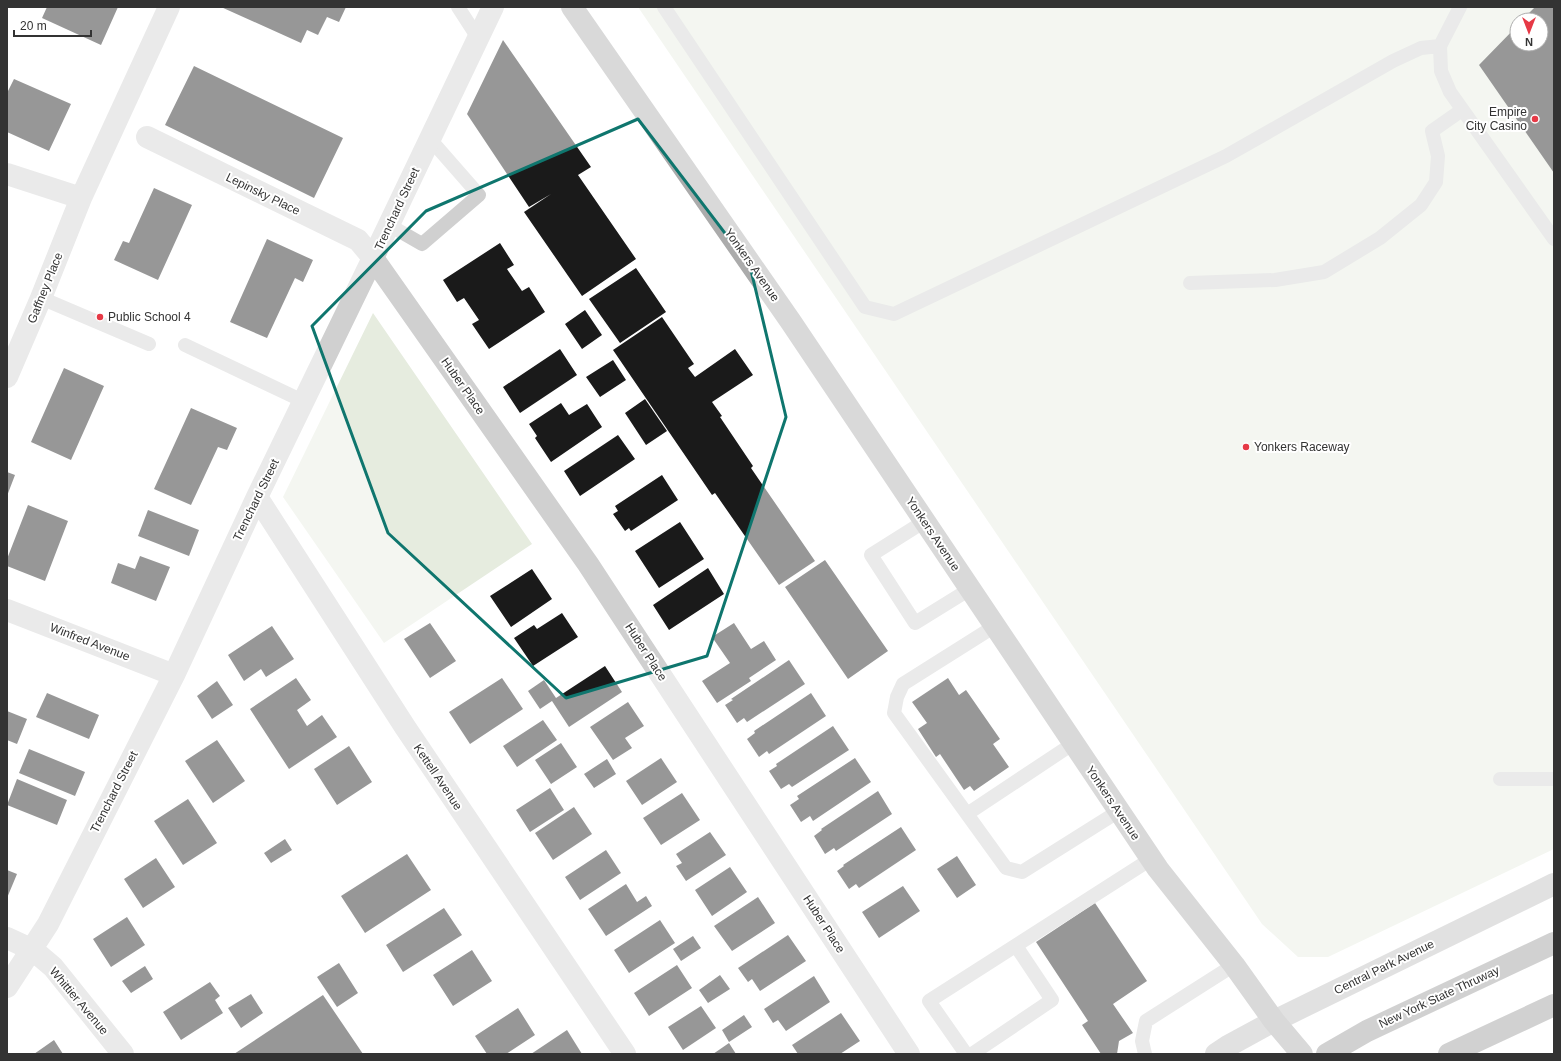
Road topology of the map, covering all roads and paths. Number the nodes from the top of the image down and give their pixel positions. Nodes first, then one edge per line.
1 (169, 7) edge
2 (458, 7) edge
3 (493, 7) edge
4 (572, 7) edge
5 (664, 7) edge
6 (1460, 7) edge
7 (478, 38) junction
8 (1440, 46) junction
9 (1462, 110) junction
10 (147, 137) dead end
11 (430, 139) junction
12 (7, 174) edge
13 (81, 198) junction
14 (389, 225) junction
15 (1554, 239) edge
16 (373, 258) junction
17 (1190, 283) dead end
18 (41, 298) junction
19 (149, 344) dead end
20 (185, 345) dead end
21 (7, 377) edge
22 (303, 401) junction
23 (257, 497) junction
24 (925, 521) junction
25 (970, 589) junction
26 (7, 610) edge
27 (995, 626) junction
28 (174, 674) junction
29 (1074, 743) junction
30 (1500, 779) dead end
31 (1554, 779) edge
32 (1120, 812) junction
33 (967, 814) junction
34 (1151, 859) junction
35 (1554, 884) edge
36 (7, 938) edge
37 (1554, 943) edge
38 (1016, 946) junction
39 (32, 950) junction
40 (1234, 965) junction
41 (7, 987) edge
42 (1554, 1005) edge
43 (1280, 1027) junction
44 (123, 1054) edge
45 (625, 1054) edge
46 (909, 1054) edge
47 (966, 1054) edge
48 (972, 1054) edge
49 (1145, 1054) edge
50 (1216, 1054) edge
51 (1302, 1054) edge
52 (1327, 1054) edge
53 (1449, 1054) edge

1 - 13 street
2 - 7 lane
3 - 7 street, Trenchard Street
4 - 24 main road, Yonkers Avenue
5 - 8 lane
6 - 8 lane
7 - 11 street, Trenchard Street
8 - 9 lane
9 - 15 lane
9 - 17 lane
10 - 16 street, Lepinsky Place
11 - 14 street, Trenchard Street
11 - 14 lane
12 - 13 street
13 - 18 street, Gaffney Place
14 - 16 street, Trenchard Street
16 - 22 street, Trenchard Street
16 - 46 street, Huber Place
18 - 19 lane
18 - 21 street, Gaffney Place
20 - 22 lane
22 - 23 street, Trenchard Street
23 - 28 street, Trenchard Street
23 - 45 street, Kettell Avenue
24 - 25 main road, Yonkers Avenue
24 - 25 lane
25 - 27 main road, Yonkers Avenue
26 - 28 street, Winfred Avenue
27 - 29 main road, Yonkers Avenue
27 - 33 lane
28 - 39 street, Trenchard Street
29 - 32 main road, Yonkers Avenue
29 - 33 lane
30 - 31 lane
32 - 33 lane
32 - 34 main road, Yonkers Avenue
34 - 38 lane
34 - 40 main road, Yonkers Avenue
35 - 43 main road, Central Park Avenue
36 - 39 street, Whittier Avenue
37 - 52 highway, New York State Thruway
38 - 47 lane
38 - 48 lane
39 - 41 street, Trenchard Street
39 - 44 street, Whittier Avenue
40 - 43 main road, Yonkers Avenue
40 - 49 lane
42 - 53 highway
43 - 50 main road, Central Park Avenue
43 - 51 main road, Yonkers Avenue

